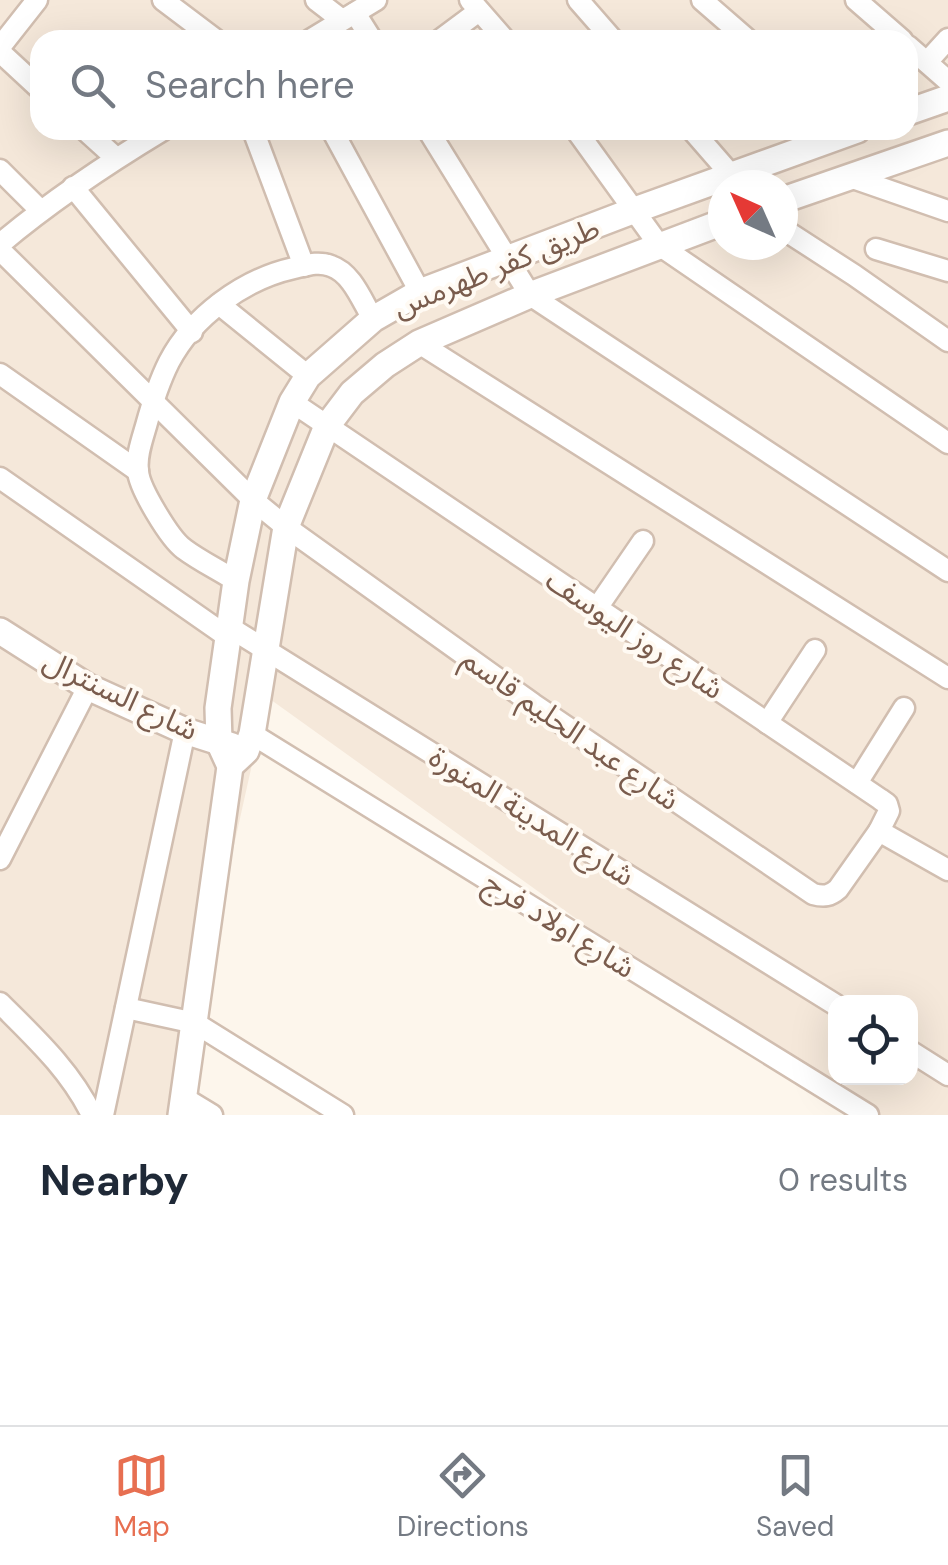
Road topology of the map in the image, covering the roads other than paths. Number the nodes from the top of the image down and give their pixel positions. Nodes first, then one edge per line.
1 (37, 0) edge
2 (163, 0) edge
3 (316, 0) edge
4 (376, 0) edge
5 (578, 0) edge
6 (702, 0) edge
7 (856, 0) edge
8 (474, 5) edge
9 (348, 17) junction
10 (203, 30) edge
11 (327, 30) edge
12 (362, 30) edge
13 (450, 30) edge
14 (496, 30) edge
15 (604, 30) edge
16 (736, 30) edge
17 (890, 30) edge
18 (948, 39) edge
19 (0, 50) edge
20 (918, 54) edge
21 (927, 62) junction
22 (30, 79) edge
23 (948, 81) edge
24 (948, 98) edge
25 (918, 108) edge
26 (97, 140) edge
27 (146, 140) edge
28 (257, 140) edge
29 (337, 140) edge
30 (434, 140) edge
31 (583, 140) edge
32 (701, 140) edge
33 (832, 140) edge
34 (948, 143) edge
35 (116, 158) junction
36 (0, 170) edge
37 (727, 170) edge
38 (763, 170) edge
39 (850, 177) junction
40 (73, 187) junction
41 (708, 189) edge
42 (798, 195) edge
43 (40, 210) junction
44 (635, 210) junction
45 (948, 211) edge
46 (708, 227) edge
47 (798, 239) edge
48 (659, 244) junction
49 (0, 247) edge
50 (876, 249) dead end
51 (508, 260) junction
52 (304, 266) junction
53 (948, 272) edge
54 (420, 292) junction
55 (530, 295) junction
56 (219, 304) junction
57 (373, 319) junction
58 (192, 332) junction
59 (948, 341) edge
60 (419, 342) junction
61 (0, 374) edge
62 (308, 376) junction
63 (152, 401) junction
64 (292, 402) junction
65 (327, 426) junction
66 (948, 444) edge
67 (138, 471) junction
68 (0, 478) edge
69 (253, 500) junction
70 (286, 527) junction
71 (643, 540) dead end
72 (948, 572) edge
73 (236, 581) junction
74 (597, 608) junction
75 (228, 632) junction
76 (3, 638) edge
77 (265, 650) junction
78 (815, 650) dead end
79 (948, 678) edge
80 (88, 687) junction
81 (904, 708) dead end
82 (767, 723) junction
83 (186, 731) junction
84 (236, 748) junction
85 (857, 783) junction
86 (879, 831) junction
87 (0, 859) edge
88 (948, 870) edge
89 (828, 1000) edge
90 (0, 1004) edge
91 (126, 1008) junction
92 (195, 1023) junction
93 (918, 1057) edge
94 (948, 1075) edge
95 (182, 1106) edge
96 (92, 1115) edge
97 (103, 1115) edge
98 (212, 1115) edge
99 (344, 1115) edge
100 (868, 1115) edge

1 - 19 street
2 - 10 street
3 - 9 street
4 - 9 street
5 - 15 street
6 - 16 street
7 - 17 street
8 - 13 street
8 - 14 street
9 - 11 street
9 - 12 street
18 - 21 street
19 - 22 street
20 - 21 street
21 - 23 street
24 - 25 street
26 - 35 street
27 - 35 street
28 - 52 street
29 - 54 street
30 - 51 street
31 - 44 street
32 - 37 street
33 - 38 street, طريق كفر طهرمس
34 - 39 street
35 - 40 street
36 - 43 street
39 - 42 street
39 - 45 street
40 - 43 street
40 - 58 street
41 - 44 street, طريق كفر طهرمس
43 - 49 street
44 - 48 street
44 - 51 street, طريق كفر طهرمس
46 - 48 street, طريق كفر طهرمس
47 - 59 street
48 - 55 street, طريق كفر طهرمس
48 - 66 street
49 - 63 street, شارع عبد الحليم قاسم
50 - 53 street
51 - 54 street, طريق كفر طهرمس
51 - 55 street
52 - 56 street
52 - 57 street
54 - 57 street, طريق كفر طهرمس
55 - 60 street, طريق كفر طهرمس
55 - 72 street
56 - 58 street
56 - 62 street
57 - 62 street, طريق كفر طهرمس
58 - 63 street
60 - 65 street, طريق كفر طهرمس
60 - 79 street
61 - 67 street
62 - 64 street, طريق كفر طهرمس
63 - 67 street
63 - 69 street, شارع عبد الحليم قاسم
64 - 65 street, شارع روز اليوسف
64 - 69 street, طريق كفر طهرمس
65 - 70 street, طريق كفر طهرمس
65 - 74 street, شارع روز اليوسف
67 - 73 street
68 - 75 street, شارع المدينة المنورة
69 - 70 street, شارع عبد الحليم قاسم
69 - 73 street, طريق كفر طهرمس
70 - 77 street, طريق كفر طهرمس
70 - 86 street, شارع عبد الحليم قاسم
71 - 74 street
73 - 75 street, طريق كفر طهرمس
74 - 82 street, شارع روز اليوسف
75 - 77 street, شارع المدينة المنورة
75 - 84 street, طريق كفر طهرمس
76 - 80 street, شارع السنترال
77 - 84 street, طريق كفر طهرمس
77 - 89 street, شارع المدينة المنورة
78 - 82 street
80 - 83 street, شارع السنترال
80 - 87 street
81 - 85 street
82 - 85 street, شارع روز اليوسف
83 - 84 street, شارع السنترال
83 - 91 street
84 - 92 street, طريق كفر طهرمس
84 - 100 street, شارع اولاد فرج
85 - 86 street, شارع روز اليوسف
86 - 88 street
90 - 96 street
91 - 92 street
91 - 97 street
92 - 95 street, طريق كفر طهرمس
92 - 99 street
93 - 94 street
95 - 98 street

